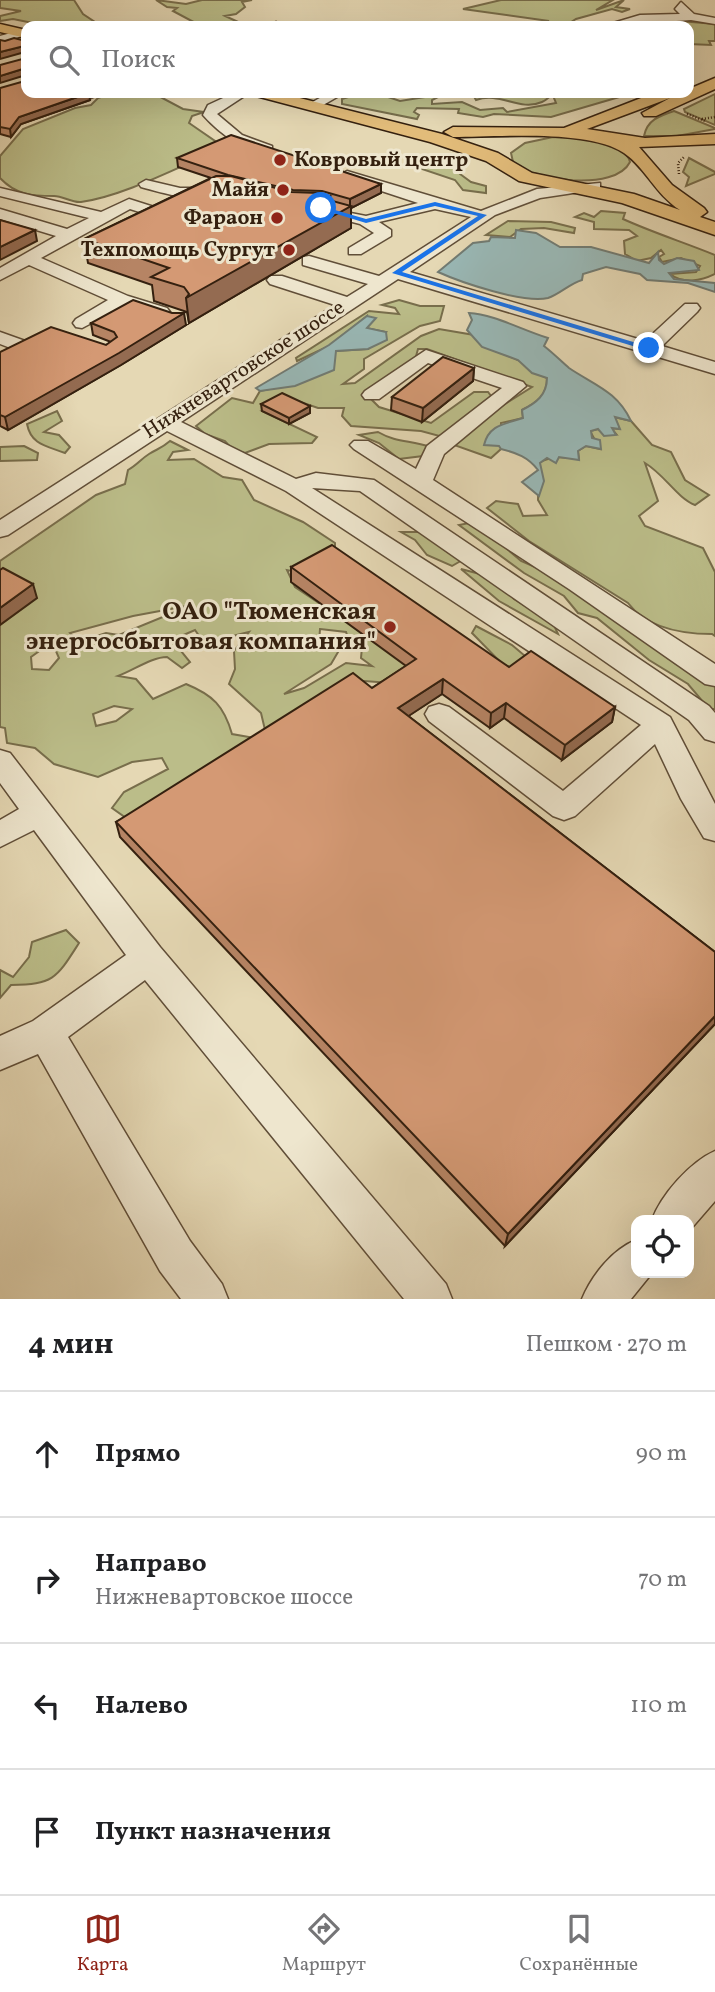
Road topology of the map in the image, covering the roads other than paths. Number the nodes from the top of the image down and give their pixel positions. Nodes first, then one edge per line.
1 (682, 0) edge
2 (691, 17) junction
3 (628, 21) edge
4 (715, 21) edge
5 (0, 28) edge
6 (21, 33) edge
7 (21, 35) edge
8 (0, 40) edge
9 (715, 71) edge
10 (694, 81) edge
11 (715, 83) edge
12 (694, 93) edge
13 (233, 98) edge
14 (283, 98) edge
15 (328, 98) edge
16 (656, 98) edge
17 (683, 98) edge
18 (313, 105) junction
19 (388, 124) junction
20 (546, 133) junction
21 (715, 139) edge
22 (284, 154) edge
23 (638, 158) junction
24 (505, 166) junction
25 (332, 170) edge
26 (146, 184) dead end
27 (551, 184) junction
28 (595, 186) junction
29 (571, 188) junction
30 (0, 191) edge
31 (233, 191) edge
32 (435, 204) junction
33 (293, 207) edge
34 (0, 214) edge
35 (487, 214) junction
36 (168, 216) edge
37 (103, 217) junction
38 (366, 221) junction
39 (715, 221) edge
40 (715, 229) edge
41 (73, 232) junction
42 (103, 238) edge
43 (355, 251) dead end
44 (0, 259) edge
45 (27, 260) junction
46 (309, 261) dead end
47 (0, 275) edge
48 (388, 278) junction
49 (276, 280) dead end
50 (122, 300) junction
51 (348, 303) junction
52 (691, 309) dead end
53 (180, 318) edge
54 (63, 333) edge
55 (42, 334) edge
56 (0, 338) edge
57 (21, 346) junction
58 (649, 348) junction
59 (0, 357) edge
60 (715, 368) edge
61 (372, 395) dead end
62 (164, 421) junction
63 (361, 444) dead end
64 (421, 482) junction
65 (294, 486) junction
66 (4, 523) edge
67 (715, 677) edge
68 (439, 715) dead end
69 (660, 724) junction
70 (715, 732) edge
71 (0, 761) edge
72 (39, 812) junction
73 (715, 829) edge
74 (0, 835) edge
75 (148, 958) junction
76 (46, 1033) junction
77 (0, 1053) edge
78 (715, 1171) edge
79 (676, 1215) edge
80 (631, 1267) edge
81 (207, 1299) edge
82 (432, 1299) edge
83 (603, 1299) edge

1 - 2 street
2 - 3 street
2 - 4 street
5 - 6 main road
7 - 8 lane
9 - 10 main road
11 - 12 main road
13 - 22 street
14 - 18 main road
15 - 18 street
16 - 20 main road
17 - 23 main road
18 - 19 main road
19 - 20 main road
19 - 24 main road
20 - 23 main road
20 - 24 main road
21 - 23 main road
21 - 23 main road
23 - 28 main road
23 - 39 main road
24 - 27 main road
24 - 35 street
25 - 32 street
26 - 31 street
27 - 28 main road
27 - 29 main road
28 - 29 street
29 - 35 street
29 - 40 main road
30 - 37 street
32 - 35 street
32 - 38 street
33 - 38 street
34 - 41 street
35 - 48 street, Нижневартовское шоссе
36 - 37 street
37 - 41 street
38 - 43 street
41 - 42 street
41 - 45 street
44 - 45 street
45 - 47 street
45 - 50 lane
46 - 48 street
48 - 51 street, Нижневартовское шоссе
48 - 58 street
49 - 51 street
50 - 53 lane
50 - 54 street
51 - 62 street, Нижневартовское шоссе
52 - 58 street
55 - 57 street
56 - 57 street
57 - 59 street
58 - 60 street
61 - 64 street
62 - 65 street
62 - 66 street, Нижневартовское шоссе
63 - 64 street
64 - 67 street
65 - 69 street
65 - 70 street
68 - 69 street
69 - 73 street
71 - 72 street
72 - 74 street
72 - 75 street
75 - 76 street
75 - 82 street
76 - 77 street
76 - 81 street
78 - 79 street
80 - 83 lane

